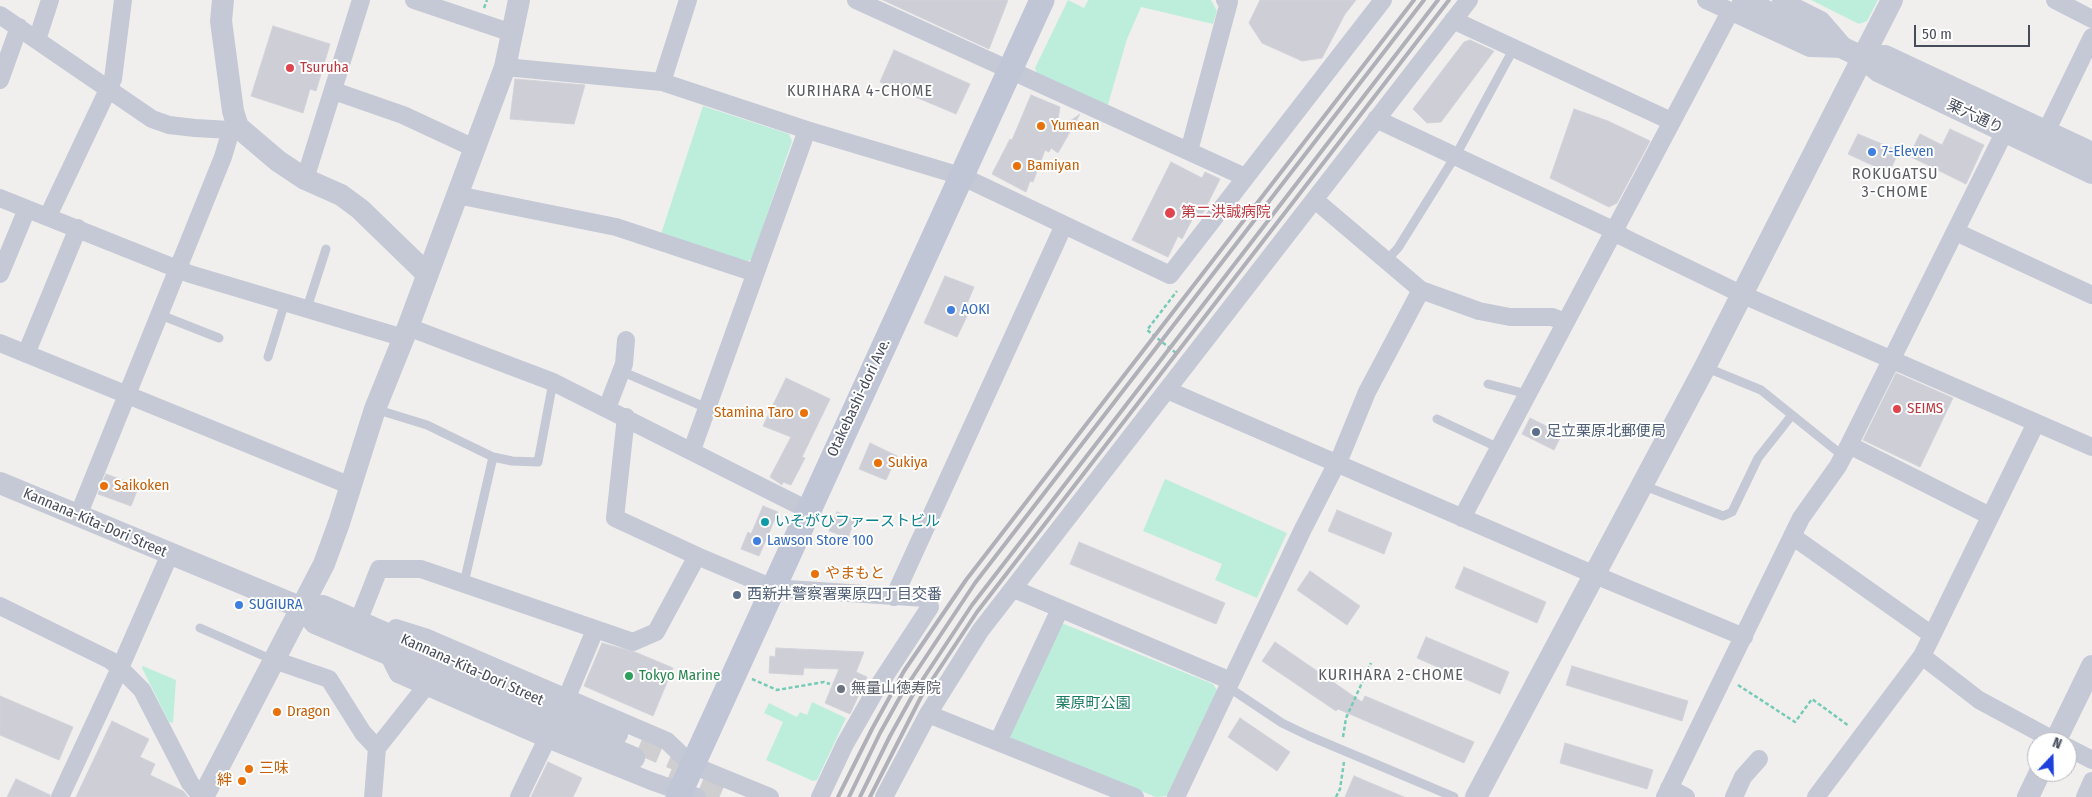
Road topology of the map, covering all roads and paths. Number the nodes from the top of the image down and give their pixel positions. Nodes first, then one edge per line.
1 (50, 0) edge
2 (123, 0) edge
3 (224, 0) edge
4 (361, 0) edge
5 (414, 0) edge
6 (519, 0) edge
7 (688, 0) edge
8 (859, 0) edge
9 (1042, 0) edge
10 (1225, 0) edge
11 (1384, 0) edge
12 (1469, 0) edge
13 (1706, 0) edge
14 (1781, 0) edge
15 (1892, 0) edge
16 (2055, 0) edge
17 (1737, 6) edge
18 (0, 15) edge
19 (2092, 19) edge
20 (1454, 20) junction
21 (19, 28) junction
22 (512, 33) junction
23 (36, 40) junction
24 (1514, 48) junction
25 (2090, 48) edge
26 (1854, 53) junction
27 (505, 67) junction
28 (1009, 71) junction
29 (0, 80) edge
30 (662, 82) junction
31 (108, 89) junction
32 (334, 91) junction
33 (1376, 118) junction
34 (1672, 121) junction
35 (2009, 124) junction
36 (234, 128) junction
37 (807, 130) junction
38 (2042, 139) junction
39 (474, 148) junction
40 (1189, 151) junction
41 (2092, 153) edge
42 (1456, 155) junction
43 (2092, 173) edge
44 (961, 176) junction
45 (1245, 177) junction
46 (305, 179) junction
47 (457, 195) junction
48 (0, 198) edge
49 (1315, 200) junction
50 (27, 209) junction
51 (48, 216) junction
52 (1064, 225) junction
53 (78, 228) junction
54 (1615, 230) junction
55 (1956, 232) junction
56 (326, 249) dead end
57 (1385, 262) junction
58 (177, 269) junction
59 (0, 274) edge
60 (427, 274) junction
61 (755, 274) junction
62 (1421, 290) junction
63 (1741, 294) junction
64 (2092, 295) edge
65 (1170, 299) dead end
66 (285, 302) junction
67 (307, 308) junction
68 (158, 314) junction
69 (1565, 322) junction
70 (406, 333) junction
71 (220, 338) dead end
72 (626, 340) dead end
73 (0, 343) edge
74 (26, 354) junction
75 (268, 357) dead end
76 (1183, 358) dead end
77 (1892, 359) junction
78 (1705, 367) junction
79 (621, 371) junction
80 (553, 382) junction
81 (1488, 384) dead end
82 (1167, 390) junction
83 (1527, 394) junction
84 (125, 395) junction
85 (606, 408) junction
86 (707, 408) junction
87 (375, 409) junction
88 (1792, 415) junction
89 (626, 417) junction
90 (1436, 419) dead end
91 (2036, 423) junction
92 (2091, 445) edge
93 (1499, 448) junction
94 (692, 450) junction
95 (1846, 450) junction
96 (493, 457) junction
97 (1336, 464) junction
98 (1642, 485) junction
99 (351, 486) junction
100 (2, 488) edge
101 (808, 510) junction
102 (78, 516) junction
103 (1990, 516) junction
104 (1462, 518) junction
105 (1792, 536) junction
106 (170, 554) junction
107 (697, 556) junction
108 (1595, 575) junction
109 (464, 583) junction
110 (773, 588) junction
111 (1014, 589) junction
112 (894, 596) junction
113 (0, 606) edge
114 (302, 608) junction
115 (1060, 608) junction
116 (355, 617) junction
117 (200, 628) dead end
118 (595, 630) junction
119 (1932, 636) junction
120 (1744, 637) junction
121 (387, 652) junction
122 (1922, 656) junction
123 (274, 660) junction
124 (1371, 663) dead end
125 (2092, 666) edge
126 (120, 668) junction
127 (1724, 676) junction
128 (752, 679) dead end
129 (830, 684) dead end
130 (1229, 684) junction
131 (427, 685) junction
132 (567, 697) junction
133 (928, 714) junction
134 (2039, 732) edge
135 (2064, 732) edge
136 (1862, 736) junction
137 (548, 739) junction
138 (998, 742) junction
139 (376, 748) junction
140 (1344, 749) junction
141 (2077, 752) edge
142 (1759, 759) dead end
143 (2092, 760) edge
144 (692, 764) junction
145 (2092, 781) edge
146 (2035, 782) edge
147 (1667, 793) edge
148 (685, 795) edge
149 (60, 797) edge
150 (203, 797) edge
151 (372, 797) edge
152 (519, 797) edge
153 (770, 797) edge
154 (820, 797) edge
155 (884, 797) edge
156 (1135, 797) edge
157 (1176, 797) edge
158 (1336, 797) edge
159 (1454, 797) edge
160 (1476, 797) edge
161 (1686, 797) edge
162 (1734, 797) edge
163 (1816, 797) edge
164 (2028, 797) edge
165 (2084, 797) edge

1 - 23 street
2 - 31 street
3 - 36 street
4 - 32 street
5 - 22 street
6 - 22 street
7 - 30 street
8 - 28 street
9 - 28 main road, Otakebashi-dori Ave.
10 - 40 street
11 - 45 street
12 - 20 street
13 - 17 street
14 - 26 street
15 - 26 street
16 - 19 street
17 - 26 street, 栗六通り
17 - 34 street
18 - 21 street
20 - 24 street
20 - 33 street
21 - 23 street
21 - 29 street
22 - 27 street
23 - 31 street
24 - 34 street
24 - 42 lane
25 - 38 street
26 - 35 street, 栗六通り
26 - 63 street
27 - 30 street
27 - 39 street
28 - 40 street
28 - 44 main road, Otakebashi-dori Ave.
30 - 37 street
31 - 36 street
31 - 51 street
32 - 39 street
32 - 46 street
33 - 42 street
33 - 49 street
34 - 54 street
35 - 38 street, 栗六通り
35 - 55 street
36 - 46 street
36 - 58 street
37 - 44 street
37 - 61 street
38 - 41 street, 栗六通り
38 - 43 street, 栗六通り
39 - 47 street
40 - 45 street
42 - 54 street
42 - 57 lane
44 - 52 street
44 - 101 main road, Otakebashi-dori Ave.
45 - 52 street
46 - 60 street
47 - 60 street
47 - 61 street
48 - 50 street
49 - 57 street
49 - 82 street
50 - 51 street
50 - 59 street
51 - 53 street
52 - 112 street
53 - 58 street
53 - 74 street
54 - 63 street
54 - 69 street
55 - 64 street
55 - 77 street
56 - 67 lane
57 - 62 street
58 - 66 street
58 - 68 street
60 - 70 street
61 - 86 street
62 - 69 street
62 - 97 street
63 - 77 street
63 - 78 street
65 - 76 path
66 - 67 street
66 - 75 lane
67 - 70 street
68 - 71 lane
68 - 84 street
69 - 83 street
70 - 80 street
70 - 87 street
72 - 79 street
73 - 74 street
74 - 84 street
77 - 91 street
77 - 95 street
78 - 88 lane
78 - 98 street
79 - 85 street
79 - 86 lane
80 - 85 street
80 - 96 lane
81 - 83 lane
82 - 97 street
82 - 111 street
83 - 93 street
84 - 99 street
84 - 102 street
85 - 89 street
86 - 94 street
87 - 96 lane
87 - 99 street
88 - 95 lane
88 - 98 lane
89 - 94 street
89 - 107 street
90 - 93 lane
91 - 92 street
91 - 103 street
93 - 104 street
94 - 101 street
95 - 103 street
95 - 105 street
96 - 109 lane
97 - 104 street
97 - 130 street
98 - 108 street
99 - 114 street
100 - 102 street, Kannana-Kita-Dori Street
101 - 110 main road, Otakebashi-dori Ave.
102 - 106 street, Kannana-Kita-Dori Street
103 - 119 street
104 - 108 street
105 - 119 street
105 - 120 street
106 - 114 street, Kannana-Kita-Dori Street
106 - 126 street
107 - 110 street
107 - 118 street
108 - 120 street
108 - 160 street
109 - 116 street
109 - 118 street
110 - 112 street
110 - 144 main road, Otakebashi-dori Ave.
111 - 115 street
111 - 133 street
112 - 154 street
113 - 126 street
114 - 116 street, Kannana-Kita-Dori Street
114 - 121 street, Kannana-Kita-Dori Street
114 - 123 street
115 - 130 street
115 - 138 street
116 - 121 street, Kannana-Kita-Dori Street
116 - 132 street
117 - 123 lane
118 - 132 street
119 - 122 street
120 - 127 street
121 - 131 street
122 - 134 street
122 - 136 street
123 - 139 street
123 - 150 street
124 - 140 path
125 - 135 street
126 - 149 street
126 - 150 street
127 - 136 path
127 - 147 street
128 - 129 path
130 - 140 lane
130 - 157 street
131 - 137 street
131 - 139 street
132 - 144 street
133 - 138 street
133 - 155 street
136 - 163 street
137 - 148 street
137 - 152 street
138 - 156 street
139 - 151 street
140 - 158 path
140 - 159 lane
141 - 143 street
142 - 162 street
144 - 148 main road, Otakebashi-dori Ave.
144 - 153 street
145 - 165 street
146 - 164 street
147 - 161 street

